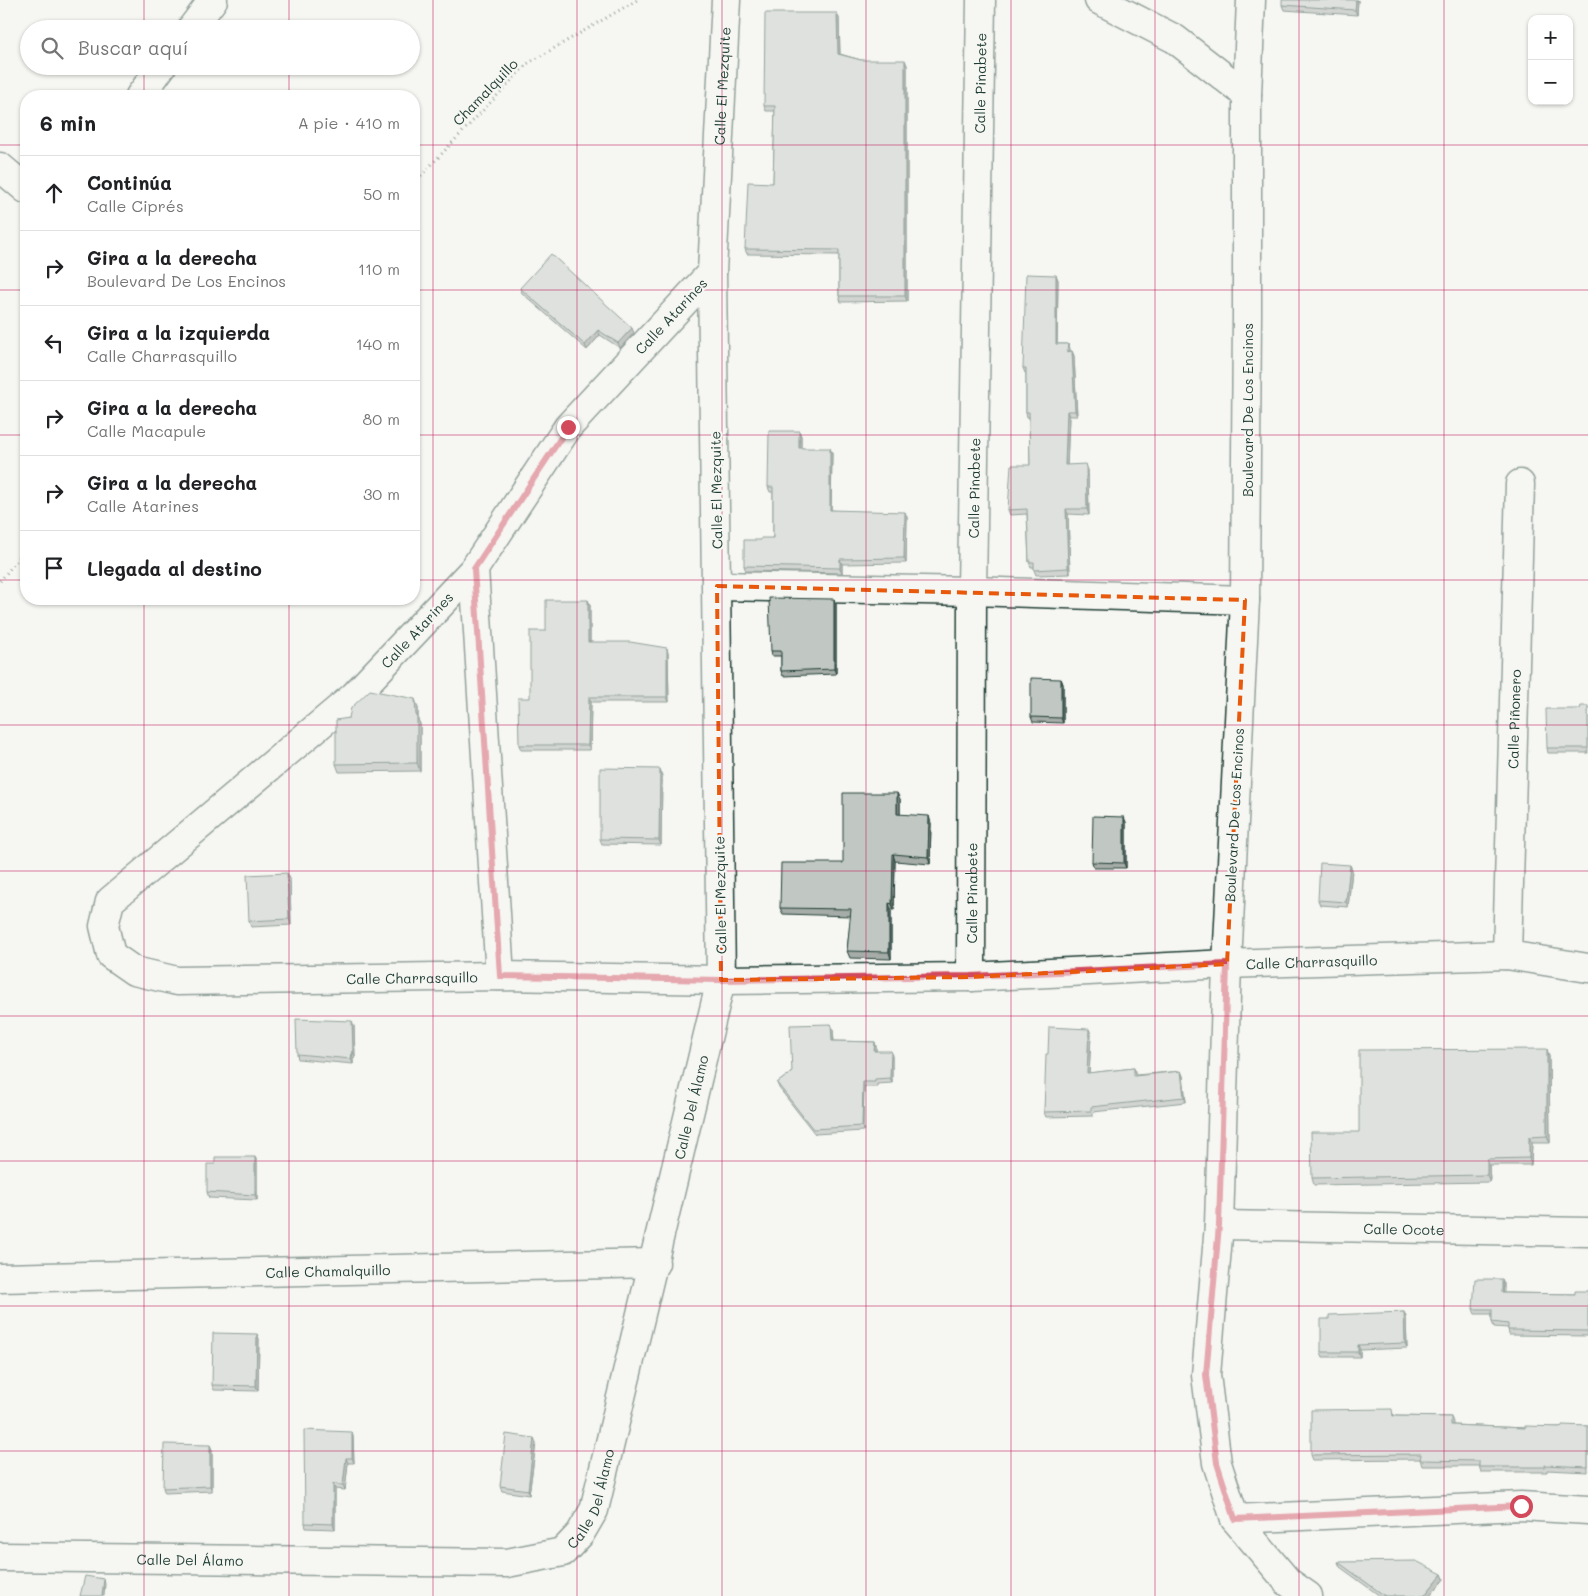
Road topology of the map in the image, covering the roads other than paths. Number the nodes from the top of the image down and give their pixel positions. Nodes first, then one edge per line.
1 (213, 0) edge
2 (726, 0) edge
3 (981, 0) edge
4 (1099, 0) edge
5 (1251, 0) edge
6 (198, 20) edge
7 (155, 75) edge
8 (144, 90) edge
9 (1246, 94) junction
10 (0, 167) edge
11 (20, 184) edge
12 (712, 272) junction
13 (1520, 484) dead end
14 (474, 569) junction
15 (717, 586) junction
16 (972, 590) junction
17 (1245, 600) junction
18 (111, 955) joint
19 (1507, 955) junction
20 (1227, 964) junction
21 (1588, 968) edge
22 (500, 976) junction
23 (971, 976) junction
24 (721, 980) junction
25 (1219, 1225) junction
26 (1588, 1232) edge
27 (655, 1262) junction
28 (0, 1278) edge
29 (1588, 1510) edge
30 (1235, 1519) junction
31 (0, 1557) edge
32 (1308, 1596) edge

1 - 6 street
2 - 12 street, Calle El Mezquite
3 - 16 street, Calle Pinabete
4 - 9 street
5 - 9 street, Boulevard De Los Encinos
7 - 8 street
9 - 17 street, Boulevard De Los Encinos
10 - 11 street
12 - 14 street, Calle Atarines
12 - 15 street, Calle El Mezquite
13 - 19 street, Calle Piñonero
14 - 18 street, Calle Atarines
14 - 22 street
15 - 16 street
15 - 24 street, Calle El Mezquite
16 - 17 street
16 - 23 street, Calle Pinabete
17 - 20 street, Boulevard De Los Encinos
18 - 22 street, Calle Charrasquillo
19 - 20 street, Calle Charrasquillo
19 - 21 street, Calle Charrasquillo
20 - 23 street, Calle Charrasquillo
20 - 25 street, Boulevard De Los Encinos
22 - 24 street, Calle Charrasquillo
23 - 24 street, Calle Charrasquillo
24 - 27 street, Calle Del Álamo
25 - 26 street, Calle Ocote
25 - 30 street, Boulevard De Los Encinos
27 - 28 street, Calle Chamalquillo
27 - 31 street, Calle Del Álamo
29 - 30 street
30 - 32 street, Boulevard De Los Encinos

